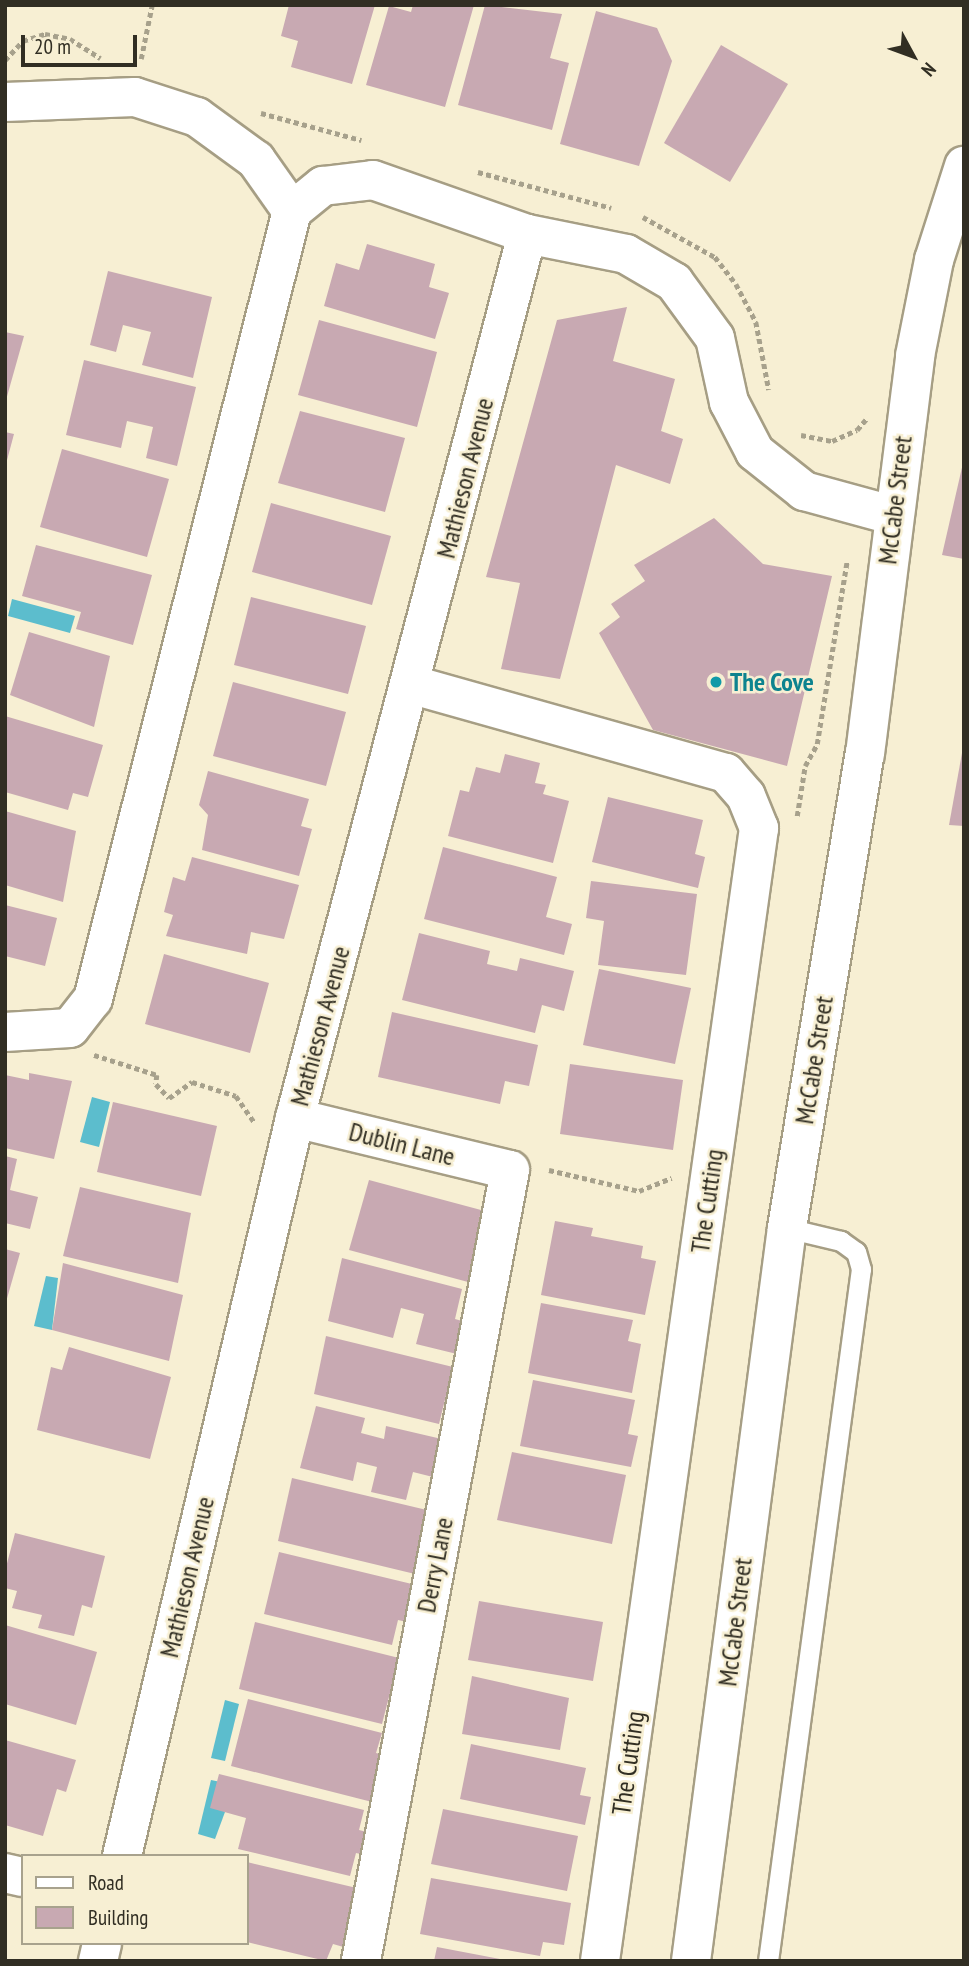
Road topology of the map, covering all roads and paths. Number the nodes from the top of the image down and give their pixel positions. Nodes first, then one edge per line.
1 (152, 5) edge
2 (135, 97) junction
3 (5, 102) edge
4 (964, 166) edge
5 (292, 211) junction
6 (527, 234) junction
7 (892, 515) junction
8 (413, 685) junction
9 (5, 1032) edge
10 (115, 1065) dead end
11 (295, 1118) junction
12 (249, 1121) dead end
13 (510, 1170) joint
14 (557, 1170) dead end
15 (678, 1175) dead end
16 (787, 1228) junction
17 (122, 1854) edge
18 (361, 1961) edge
19 (600, 1961) edge
20 (691, 1961) edge
21 (768, 1961) edge

1 - 2 path
2 - 3 street
2 - 5 street
4 - 7 street, McCabe Street
5 - 6 street
5 - 9 street
6 - 7 street
6 - 8 street, Mathieson Avenue
7 - 16 street, McCabe Street
8 - 11 street, Mathieson Avenue
8 - 19 street, The Cutting
10 - 12 path
11 - 13 street, Dublin Lane
11 - 17 street, Mathieson Avenue
13 - 18 street, Derry Lane
14 - 15 path
16 - 20 street, McCabe Street
16 - 21 lane

